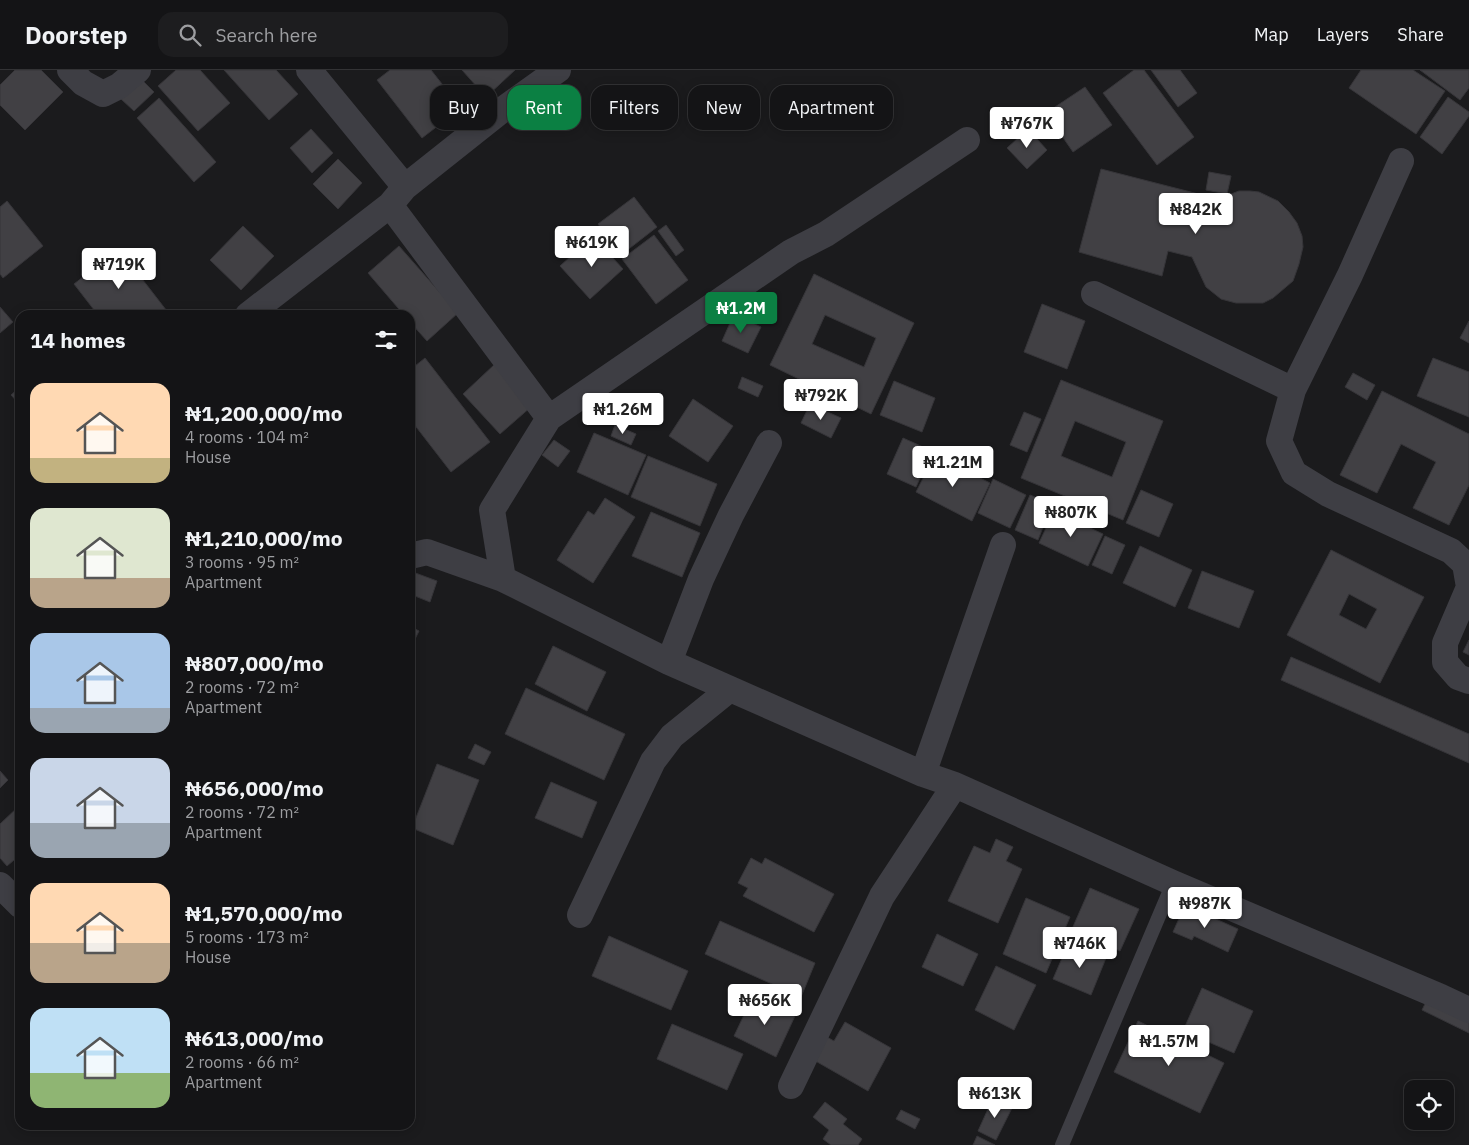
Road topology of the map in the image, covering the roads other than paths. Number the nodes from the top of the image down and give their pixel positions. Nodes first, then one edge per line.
1 (70, 70) edge
2 (138, 70) edge
3 (309, 70) edge
4 (558, 70) edge
5 (967, 140) dead end
6 (1401, 161) dead end
7 (397, 196) junction
8 (1094, 294) dead end
9 (254, 310) edge
10 (1293, 390) junction
11 (550, 418) junction
12 (769, 443) dead end
13 (1003, 545) dead end
14 (415, 555) edge
15 (504, 579) junction
16 (669, 662) junction
17 (1469, 681) edge
18 (730, 689) junction
19 (923, 774) junction
20 (955, 785) junction
21 (1173, 883) junction
22 (0, 884) edge
23 (15, 900) edge
24 (580, 915) dead end
25 (1469, 1010) edge
26 (791, 1086) dead end
27 (1062, 1145) edge

1 - 2 street
3 - 7 street
4 - 7 street
5 - 11 street
6 - 10 street
7 - 9 street
7 - 11 street
8 - 10 street
10 - 17 street
11 - 15 street
12 - 16 street
13 - 19 street
14 - 15 street
15 - 16 street
16 - 18 street
18 - 19 street
18 - 24 street
19 - 20 street
20 - 21 street
20 - 26 street
21 - 25 street
21 - 27 lane
22 - 23 street

